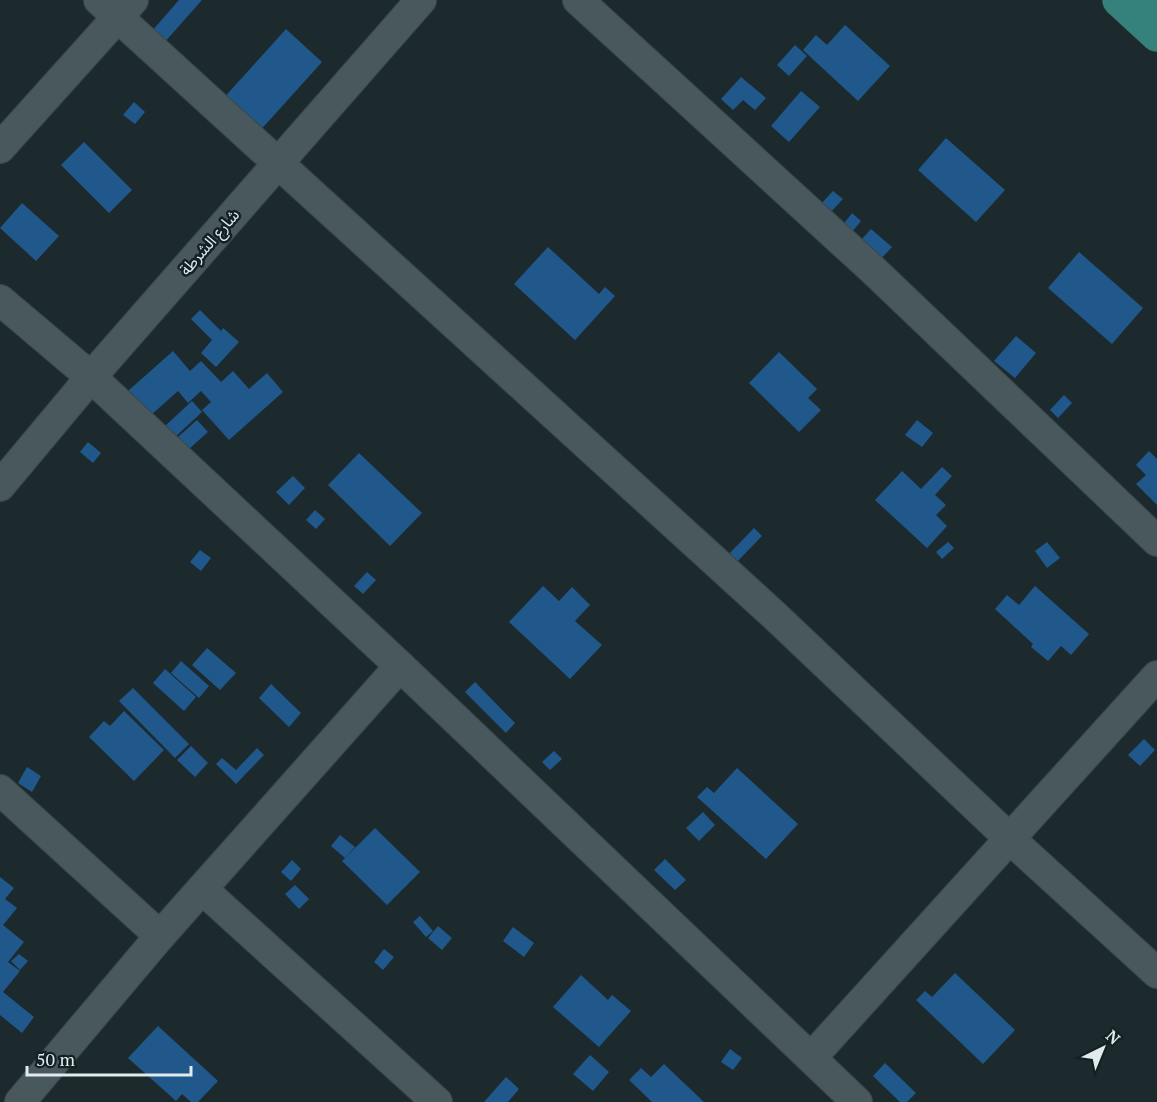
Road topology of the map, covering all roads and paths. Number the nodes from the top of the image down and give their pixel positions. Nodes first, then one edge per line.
1 (421, 0) edge
2 (578, 0) edge
3 (1119, 0) edge
4 (116, 6) edge
5 (1157, 35) edge
6 (0, 148) edge
7 (278, 164) junction
8 (0, 300) edge
9 (91, 377) junction
10 (0, 486) edge
11 (1157, 541) edge
12 (400, 666) junction
13 (1157, 676) edge
14 (0, 790) edge
15 (1009, 838) junction
16 (202, 889) junction
17 (160, 936) junction
18 (1157, 973) edge
19 (811, 1058) junction
20 (20, 1102) edge
21 (437, 1102) edge
22 (857, 1102) edge

1 - 7 street, شارع الشرطة
2 - 11 street
3 - 5 main road
4 - 6 street
4 - 7 street
7 - 9 street, شارع الشرطة
7 - 15 street
8 - 9 street
9 - 10 street, شارع الشرطة
9 - 12 street
12 - 16 street
12 - 19 street
13 - 15 street
14 - 17 street
15 - 18 street
15 - 19 street
16 - 17 street
16 - 21 street
17 - 20 street
19 - 22 street

